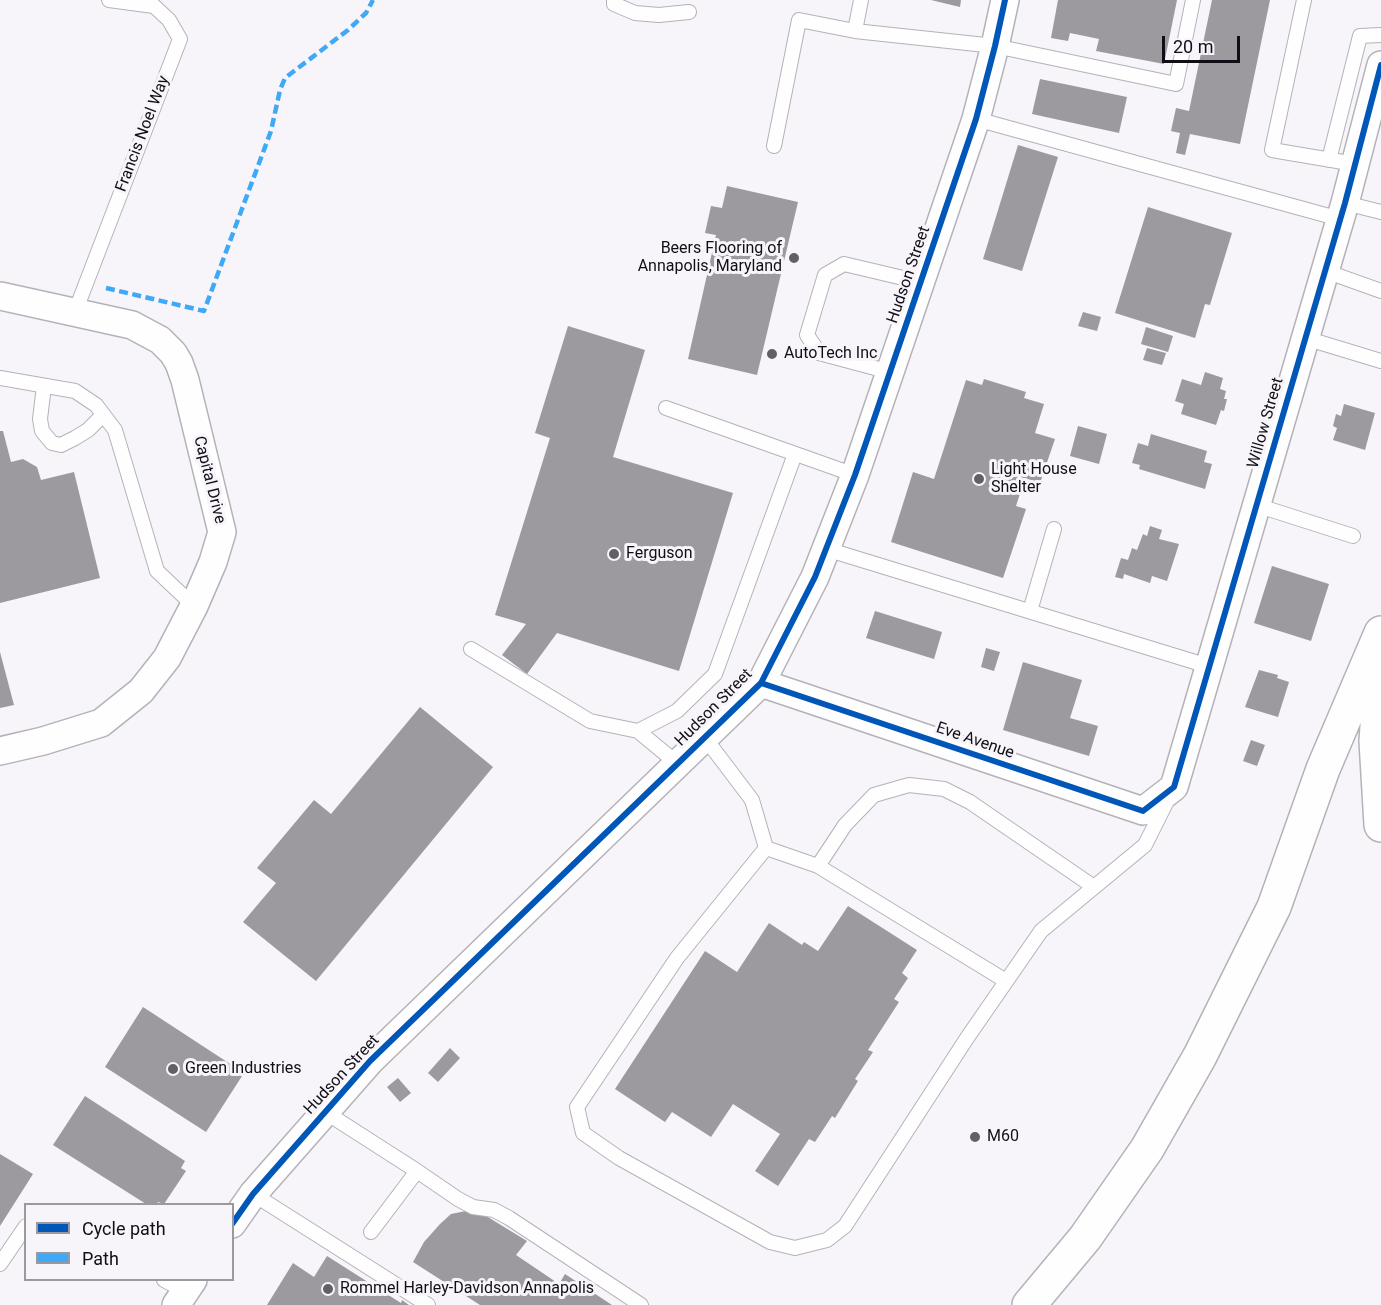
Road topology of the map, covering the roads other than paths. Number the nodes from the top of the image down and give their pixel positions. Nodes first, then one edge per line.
1 (109, 0) edge
2 (614, 0) edge
3 (861, 0) edge
4 (1005, 0) edge
5 (1193, 0) edge
6 (1304, 0) edge
7 (689, 12) dead end
8 (855, 31) junction
9 (1381, 35) edge
10 (995, 46) junction
11 (1381, 65) edge
12 (976, 119) junction
13 (774, 146) dead end
14 (1342, 162) junction
15 (1342, 211) junction
16 (1381, 212) edge
17 (1325, 272) junction
18 (920, 282) junction
19 (1381, 291) edge
20 (0, 296) edge
21 (75, 312) junction
22 (1305, 338) junction
23 (1381, 361) edge
24 (890, 372) junction
25 (0, 378) edge
26 (44, 386) junction
27 (666, 408) dead end
28 (103, 415) junction
29 (795, 454) junction
30 (855, 475) junction
31 (1256, 505) junction
32 (1054, 528) dead end
33 (1353, 536) dead end
34 (826, 549) junction
35 (194, 606) junction
36 (1030, 611) junction
37 (1381, 633) edge
38 (471, 649) dead end
39 (1208, 666) junction
40 (1381, 666) edge
41 (761, 684) junction
42 (638, 731) junction
43 (705, 738) junction
44 (0, 751) edge
45 (678, 764) junction
46 (1174, 787) junction
47 (1381, 825) edge
48 (766, 848) junction
49 (818, 866) junction
50 (1094, 887) junction
51 (1006, 981) junction
52 (325, 1112) junction
53 (417, 1171) junction
54 (254, 1194) junction
55 (234, 1221) edge
56 (24, 1229) edge
57 (371, 1232) dead end
58 (0, 1264) edge
59 (428, 1305) edge
60 (641, 1305) edge
61 (1029, 1305) edge

1 - 21 lane, Francis Noel Way
2 - 7 lane
3 - 8 lane
4 - 10 street, Hudson Street
5 - 10 lane
6 - 14 lane
8 - 10 lane
8 - 13 lane
9 - 14 lane
10 - 12 street, Hudson Street
11 - 14 street, Willow Street
12 - 15 lane
12 - 18 street, Hudson Street
14 - 15 street, Willow Street
15 - 16 lane
15 - 17 street, Willow Street
17 - 19 lane
17 - 22 street, Willow Street
18 - 24 street, Hudson Street
18 - 24 lane
20 - 21 street, Capital Drive
21 - 35 street, Capital Drive
22 - 23 lane
22 - 31 street, Willow Street
24 - 30 street, Hudson Street
25 - 26 lane
26 - 28 lane
26 - 28 lane
27 - 29 lane
28 - 35 lane
29 - 30 lane
29 - 42 lane
30 - 34 street, Hudson Street
31 - 33 lane
31 - 39 street, Willow Street
32 - 36 lane
34 - 36 lane
34 - 41 street, Hudson Street
35 - 44 street, Capital Drive
36 - 39 lane
37 - 61 highway
38 - 42 lane
39 - 46 street, Willow Street
40 - 47 highway
41 - 43 street, Hudson Street
41 - 46 street, Eve Avenue
42 - 45 lane
43 - 45 street, Hudson Street
43 - 48 lane
45 - 52 street, Hudson Street
46 - 50 lane
48 - 49 lane
48 - 51 lane
49 - 50 lane
49 - 51 lane
50 - 51 lane
52 - 53 lane
52 - 54 street, Hudson Street
53 - 57 lane
53 - 60 lane
54 - 55 street, Hudson Street
54 - 59 lane
56 - 58 lane

